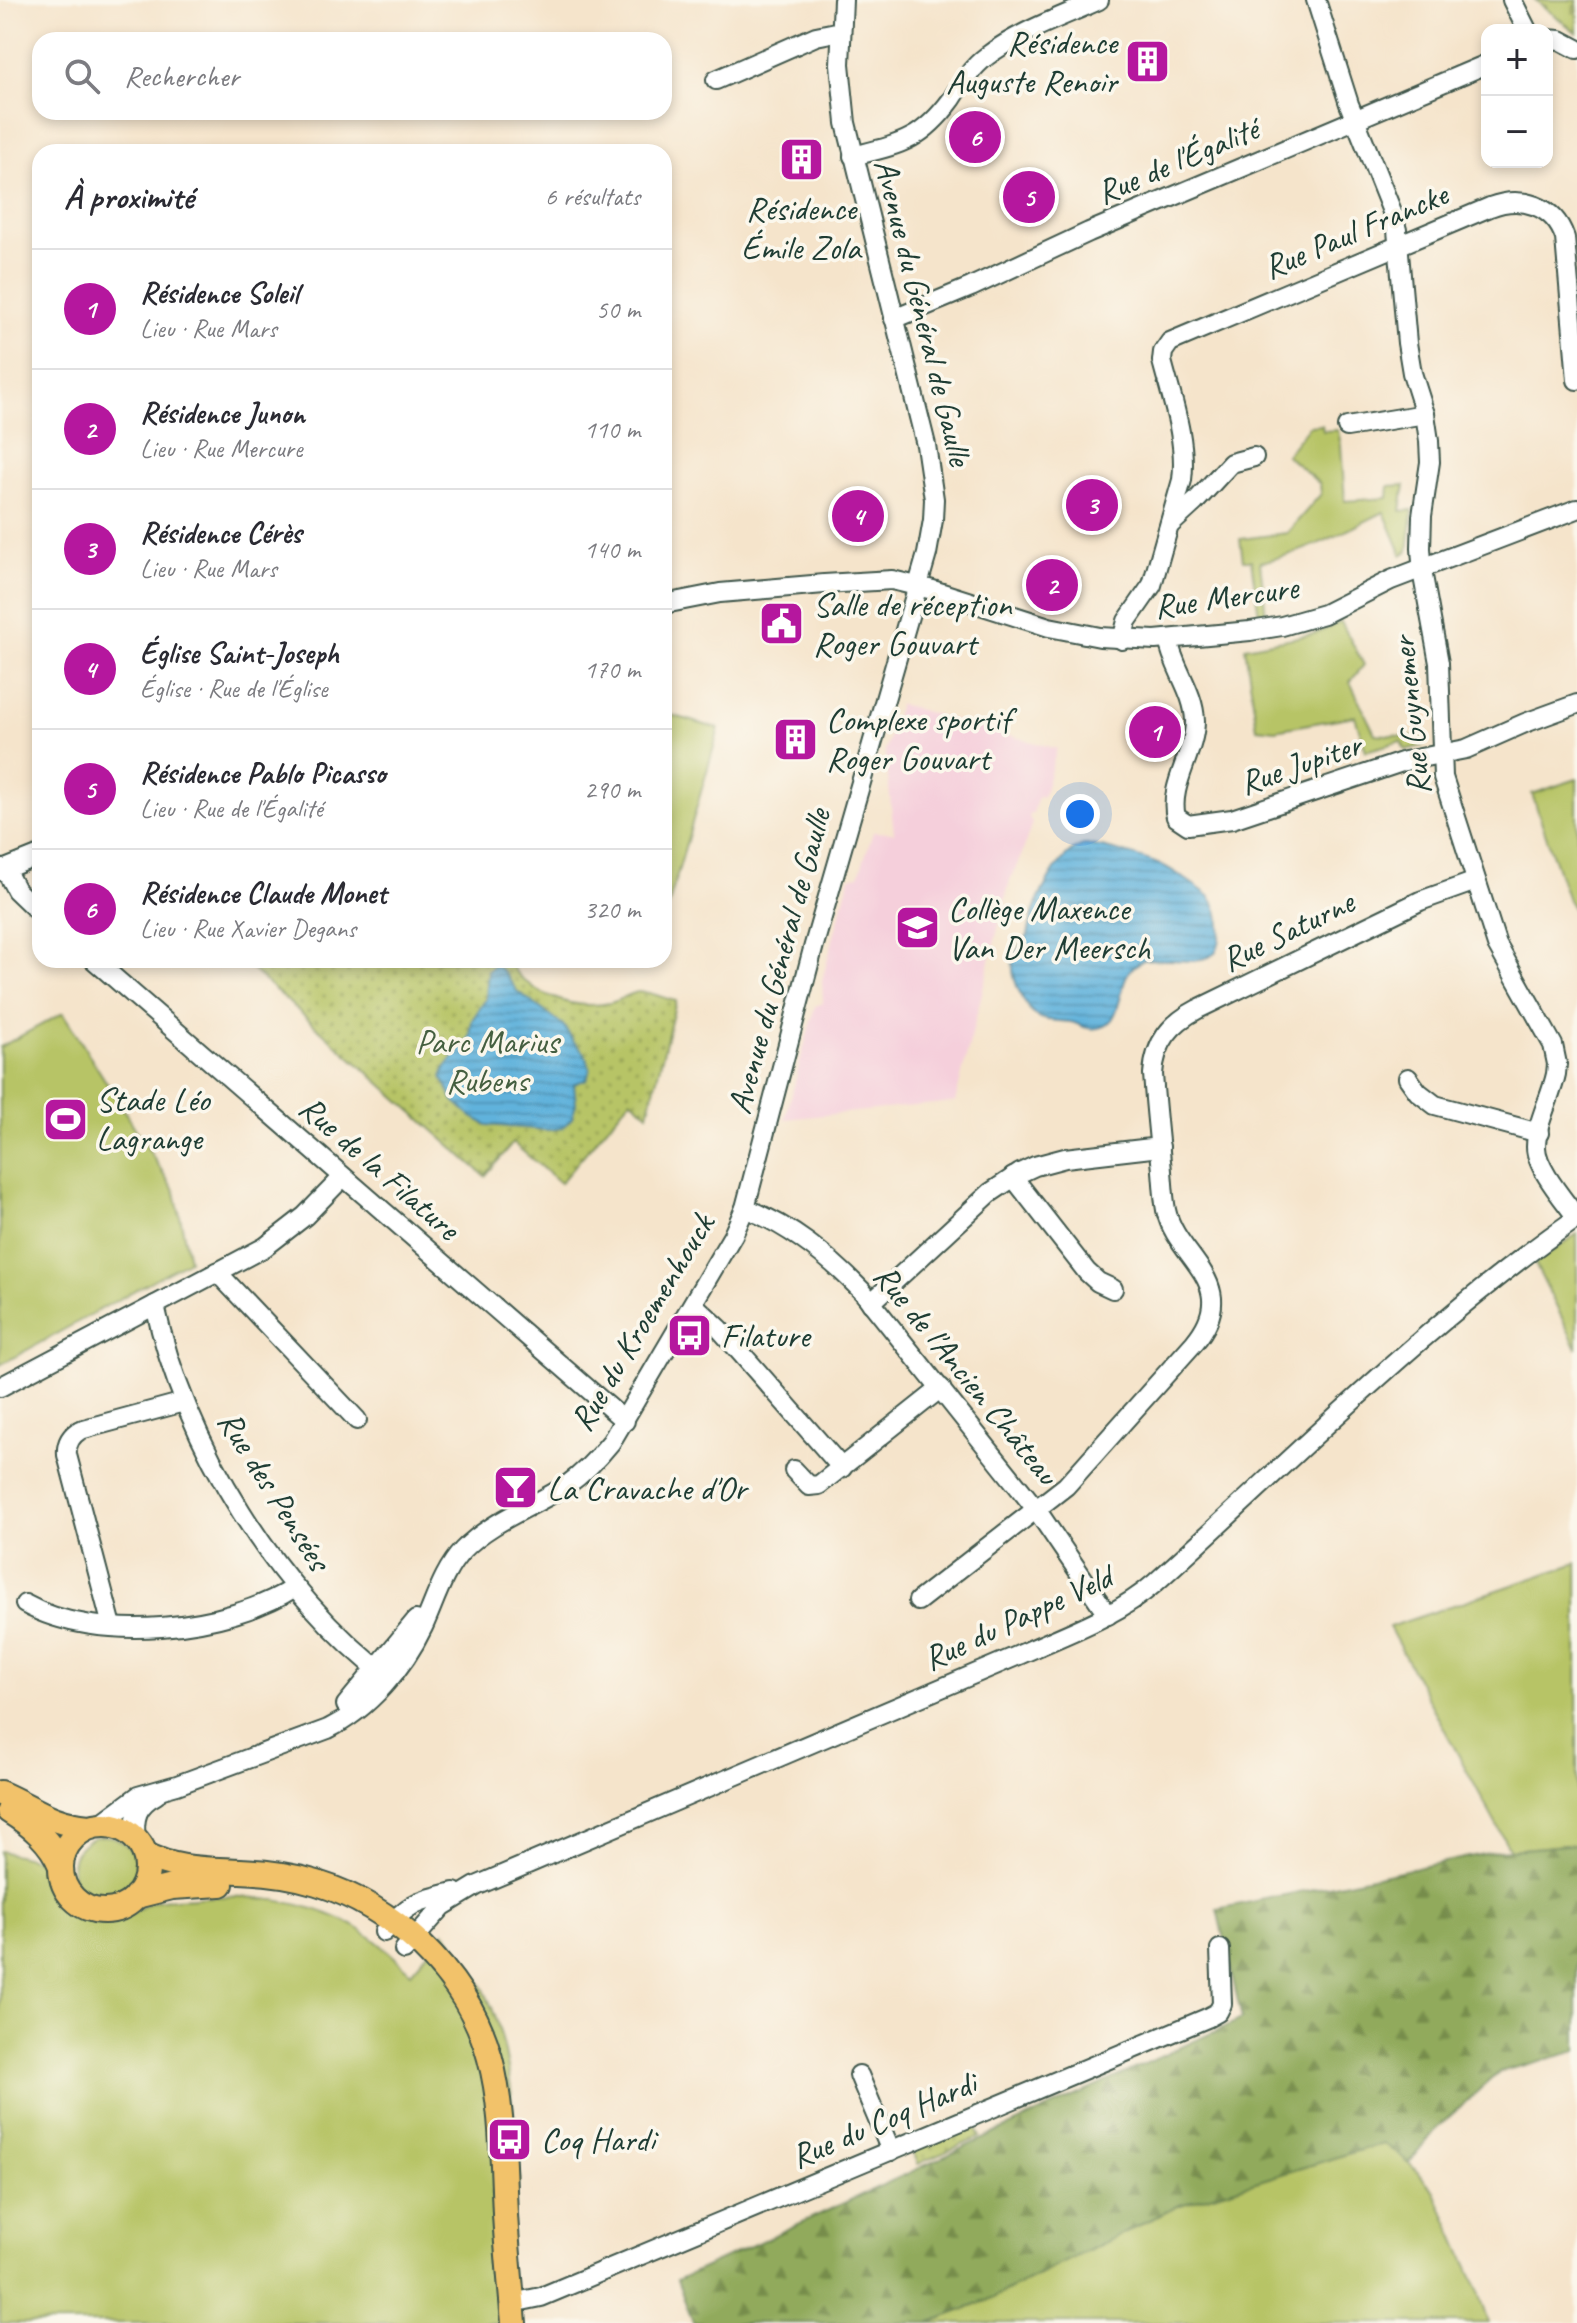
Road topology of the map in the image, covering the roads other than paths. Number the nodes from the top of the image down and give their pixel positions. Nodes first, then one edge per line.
1 (843, 0) edge
2 (1099, 0) edge
3 (1316, 0) edge
4 (1512, 0) edge
5 (1524, 24) edge
6 (841, 31) junction
7 (1553, 39) edge
8 (1577, 49) edge
9 (1481, 67) edge
10 (716, 80) dead end
11 (1355, 120) junction
12 (853, 156) junction
13 (1399, 246) junction
14 (894, 319) junction
15 (1577, 380) edge
16 (1425, 414) junction
17 (1347, 427) dead end
18 (1254, 457) dead end
19 (1577, 509) edge
20 (1171, 524) junction
21 (1422, 568) junction
22 (919, 586) junction
23 (672, 602) edge
24 (1168, 639) junction
25 (1122, 640) junction
26 (1577, 704) edge
27 (1441, 754) junction
28 (32, 858) edge
29 (2, 870) edge
30 (1476, 881) junction
31 (32, 905) edge
32 (103, 968) edge
33 (1408, 1078) dead end
34 (1539, 1133) junction
35 (1160, 1147) junction
36 (343, 1177) junction
37 (1013, 1177) junction
38 (745, 1208) junction
39 (1577, 1218) edge
40 (217, 1272) junction
41 (1113, 1289) dead end
42 (871, 1303) junction
43 (693, 1304) junction
44 (155, 1305) junction
45 (0, 1387) edge
46 (941, 1388) junction
47 (184, 1402) junction
48 (357, 1420) dead end
49 (625, 1421) junction
50 (842, 1468) junction
51 (794, 1470) dead end
52 (1036, 1509) junction
53 (295, 1587) junction
54 (918, 1601) dead end
55 (25, 1604) dead end
56 (1108, 1615) junction
57 (112, 1626) junction
58 (383, 1674) junction
59 (177, 1785) junction
60 (0, 1793) edge
61 (0, 1806) edge
62 (94, 1826) junction
63 (140, 1847) junction
64 (61, 1866) junction
65 (476, 1886) junction
66 (136, 1896) junction
67 (388, 1927) junction
68 (409, 1944) junction
69 (1220, 1949) dead end
70 (859, 2075) dead end
71 (891, 2151) junction
72 (513, 2313) edge

1 - 6 street, Avenue du Général de Gaulle
2 - 12 street
3 - 11 street, Rue Guynemer
4 - 5 street
6 - 10 street
6 - 12 street, Avenue du Général de Gaulle
7 - 8 street
9 - 11 street, Rue de l'Égalité
11 - 13 street, Rue Guynemer
11 - 14 street, Rue de l'Égalité
12 - 14 street, Avenue du Général de Gaulle
13 - 15 street, Rue Paul Francke
13 - 16 street, Rue Guynemer
13 - 20 street, Rue Paul Francke
14 - 22 street, Avenue du Général de Gaulle
16 - 17 street
16 - 21 street, Rue Guynemer
18 - 20 street
19 - 21 street, Rue Mercure
20 - 25 street, Rue Paul Francke
21 - 24 street, Rue Mercure
21 - 27 street, Rue Guynemer
22 - 23 street, Rue Mercure
22 - 25 street, Rue Mercure
22 - 38 street, Avenue du Général de Gaulle
24 - 25 street, Rue Mercure
24 - 27 street, Rue Jupiter
26 - 27 street, Rue Jupiter
27 - 30 street, Rue Guynemer
28 - 29 street
29 - 31 street
30 - 34 street, Rue Guynemer
30 - 35 street, Rue Saturne
32 - 36 street, Rue de la Filature
33 - 34 street
34 - 39 street, Rue Guynemer
35 - 37 street
35 - 52 street
36 - 40 street
36 - 49 street, Rue de la Filature
37 - 41 street
37 - 42 street
38 - 42 street, Rue de l'Ancien Château
38 - 43 street, Rue du Kroemenhouck
39 - 56 street, Rue du Pappe Veld
40 - 44 street
40 - 48 street
42 - 46 street, Rue de l'Ancien Château
43 - 49 street, Rue du Kroemenhouck
43 - 50 street
44 - 45 street
44 - 47 street, Rue des Pensées
46 - 50 street
46 - 52 street, Rue de l'Ancien Château
47 - 53 street, Rue des Pensées
47 - 57 street
49 - 58 street, Rue du Kroemenhouck
50 - 51 street
52 - 54 street
52 - 56 street, Rue de l'Ancien Château
53 - 57 street
53 - 58 street, Rue des Pensées
55 - 57 street
56 - 65 street, Rue du Pappe Veld
58 - 59 street, Rue du Kroemenhouck
59 - 62 street, Rue du Kroemenhouck
59 - 63 street, Rue du Kroemenhouck
60 - 62 main road
61 - 64 main road
62 - 63 main road
62 - 64 main road
63 - 66 main road
63 - 67 main road
64 - 66 main road
65 - 67 street, Rue du Pappe Veld
65 - 68 street, Rue du Pappe Veld
66 - 67 main road
67 - 68 main road
68 - 72 main road
69 - 71 street, Rue du Coq Hardi
70 - 71 street
71 - 72 street, Rue du Coq Hardi

